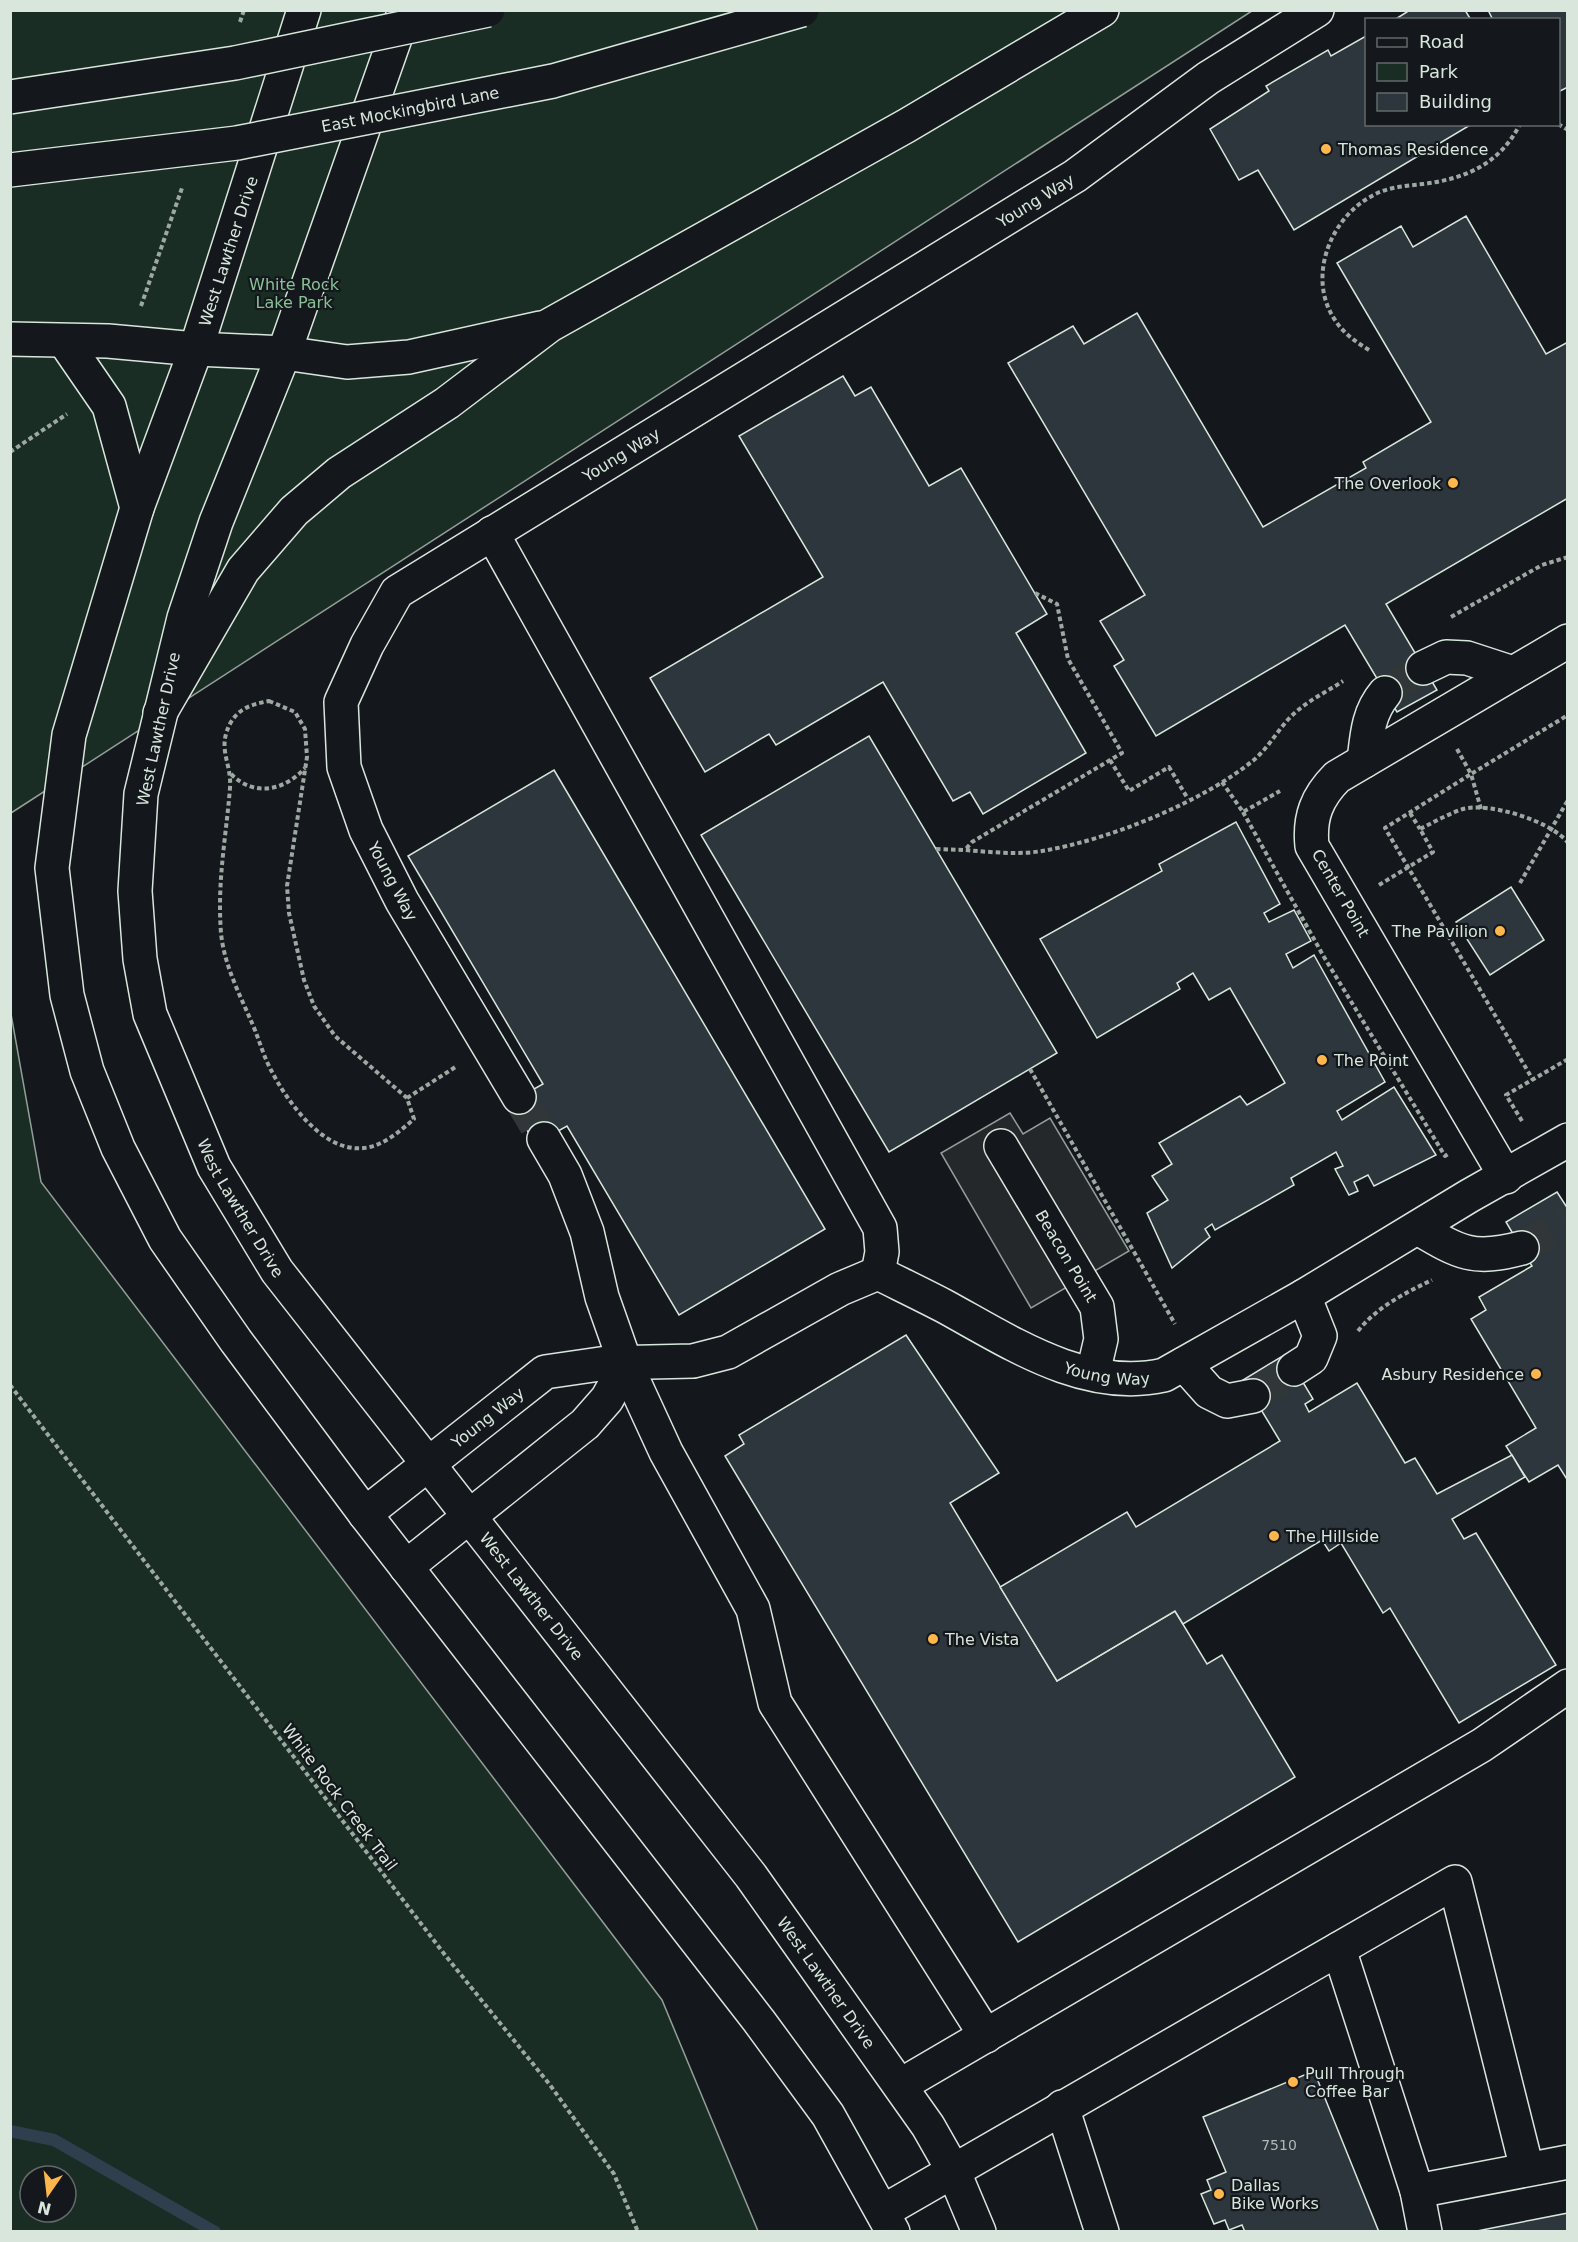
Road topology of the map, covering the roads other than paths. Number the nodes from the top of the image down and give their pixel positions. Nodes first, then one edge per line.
1 (304, 10) edge
2 (405, 10) edge
3 (488, 10) edge
4 (802, 10) edge
5 (1102, 10) edge
6 (1317, 10) edge
7 (10, 96) edge
8 (10, 170) edge
9 (550, 325) junction
10 (10, 339) edge
11 (65, 342) junction
12 (196, 349) junction
13 (284, 353) junction
14 (137, 508) junction
15 (492, 533) junction
16 (1568, 641) edge
17 (1423, 668) tunnel mouth
18 (1513, 673) junction
19 (1385, 693) tunnel mouth
20 (160, 713) junction
21 (1364, 761) junction
22 (519, 1097) tunnel mouth
23 (544, 1139) tunnel mouth
24 (1568, 1140) edge
25 (1001, 1146) dead end
26 (1506, 1177) junction
27 (1418, 1228) junction
28 (1522, 1248) tunnel mouth
29 (879, 1273) junction
30 (1304, 1296) junction
31 (1189, 1361) junction
32 (626, 1365) junction
33 (1294, 1369) tunnel mouth
34 (1093, 1373) junction
35 (1253, 1396) tunnel mouth
36 (429, 1463) junction
37 (365, 1514) junction
38 (471, 1516) junction
39 (406, 1567) junction
40 (1568, 1686) edge
41 (1339, 1949) junction
42 (986, 2036) junction
43 (901, 2085) junction
44 (1062, 2107) junction
45 (1568, 2162) edge
46 (1527, 2169) junction
47 (953, 2170) junction
48 (1417, 2191) junction
49 (889, 2221) edge
50 (979, 2232) edge
51 (1102, 2232) edge
52 (1425, 2232) edge

1 - 12 street, West Lawther Drive
2 - 13 street, West Lawther Drive
3 - 7 street, bridge
4 - 8 street, East Mockingbird Lane, bridge
5 - 9 street
6 - 15 street, Young Way
9 - 13 street
9 - 20 street
10 - 11 street
11 - 12 street
11 - 14 street
12 - 13 street
12 - 14 street, West Lawther Drive
13 - 20 street, West Lawther Drive
14 - 37 street, West Lawther Drive
15 - 22 street, Young Way
15 - 29 street
16 - 18 street, Center Point
17 - 18 street
18 - 21 street, Center Point
19 - 21 street
20 - 36 street, West Lawther Drive
21 - 26 street, Center Point
23 - 32 street
24 - 26 street, Young Way
25 - 34 street, Beacon Point
26 - 27 street, Young Way
27 - 28 street
27 - 30 street, Young Way
29 - 32 street, Young Way
29 - 34 street, Young Way
30 - 31 street, Young Way
30 - 33 street
31 - 34 street, Young Way
31 - 35 street
32 - 36 street, Young Way
32 - 38 street
32 - 42 street
36 - 37 street, Young Way
36 - 38 street, West Lawther Drive
37 - 39 street, West Lawther Drive
38 - 39 street
38 - 43 street, West Lawther Drive
39 - 49 street, West Lawther Drive
40 - 42 street
41 - 44 street
41 - 46 street
41 - 48 street
42 - 43 street
43 - 47 street, West Lawther Drive
44 - 47 street
44 - 51 street
45 - 46 street
46 - 48 street
47 - 49 street
47 - 50 street, West Lawther Drive
48 - 52 street

